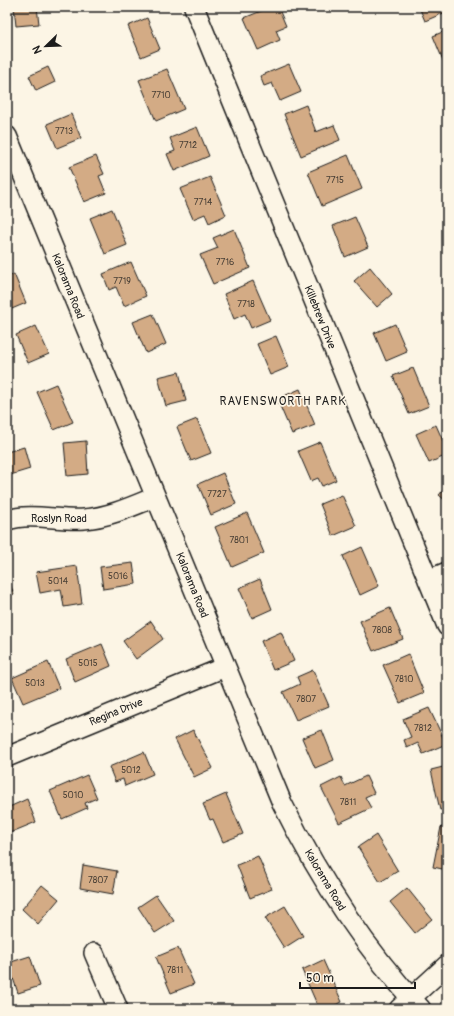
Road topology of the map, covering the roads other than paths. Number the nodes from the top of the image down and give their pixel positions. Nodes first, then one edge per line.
1 (194, 7) edge
2 (7, 136) edge
3 (155, 498) junction
4 (7, 520) edge
5 (447, 572) edge
6 (428, 580) junction
7 (447, 626) edge
8 (225, 667) junction
9 (7, 757) edge
10 (94, 953) dead end
11 (447, 965) edge
12 (410, 1005) edge
13 (118, 1009) edge

1 - 6 street, Killebrew Drive
2 - 3 street, Kalorama Road
3 - 4 street, Roslyn Road
3 - 8 street, Kalorama Road
5 - 6 street
6 - 7 street, Killebrew Drive
8 - 9 street, Regina Drive
8 - 12 street, Kalorama Road
10 - 13 street
11 - 12 street

